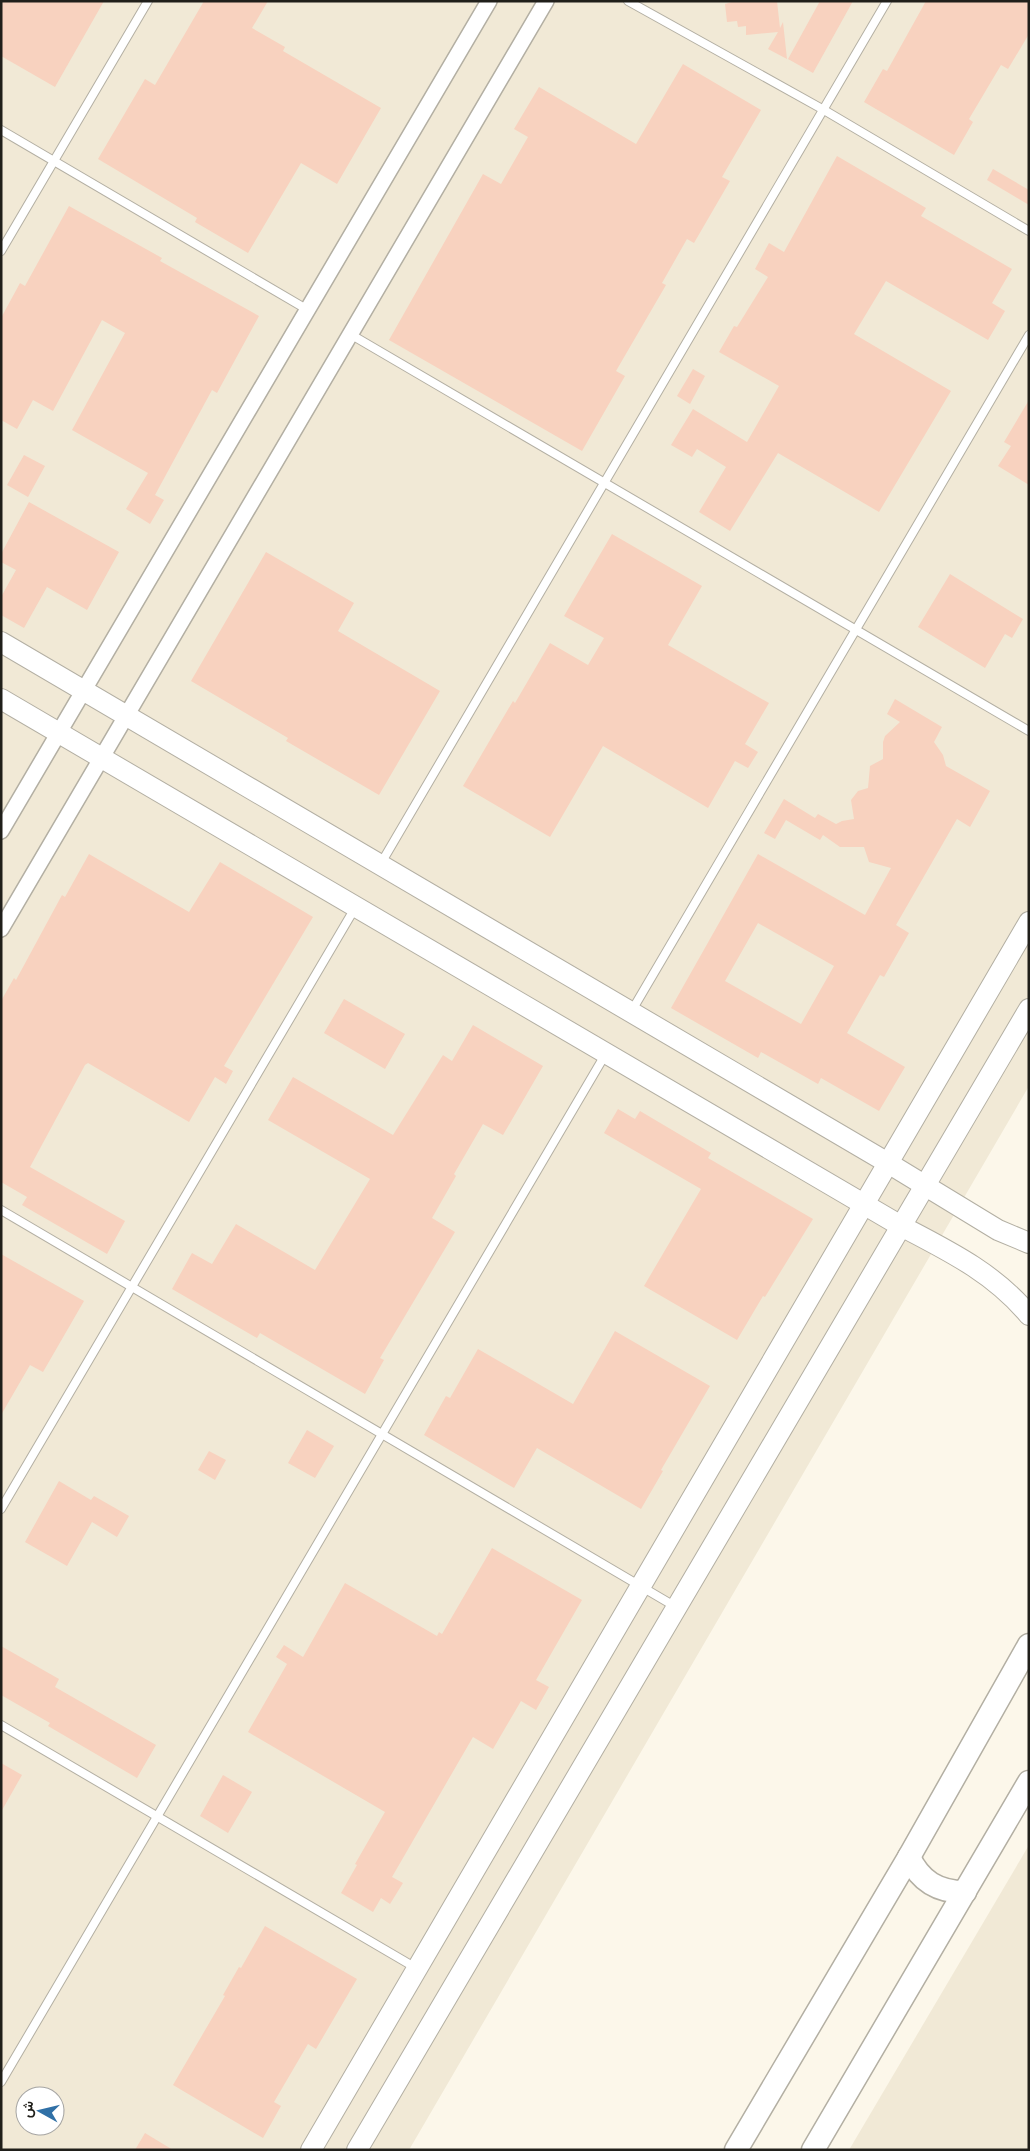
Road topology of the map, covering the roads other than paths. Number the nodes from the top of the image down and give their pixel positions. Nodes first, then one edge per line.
1 (148, 1) edge
2 (489, 1) edge
3 (546, 1) edge
4 (628, 1) edge
5 (887, 1) edge
6 (824, 110) junction
7 (1, 130) edge
8 (54, 161) junction
9 (1029, 231) edge
10 (1, 251) edge
11 (308, 310) junction
12 (350, 334) junction
13 (1029, 335) edge
14 (604, 483) junction
15 (855, 630) junction
16 (1, 642) edge
17 (84, 691) junction
18 (1, 698) edge
19 (126, 716) junction
20 (1029, 731) edge
21 (59, 733) junction
22 (101, 757) junction
23 (1, 831) edge
24 (380, 865) junction
25 (356, 906) junction
26 (1029, 922) edge
27 (1, 929) edge
28 (1029, 1009) edge
29 (631, 1012) junction
30 (606, 1053) junction
31 (888, 1163) junction
32 (925, 1185) junction
33 (864, 1204) junction
34 (1, 1210) edge
35 (901, 1226) junction
36 (1029, 1243) edge
37 (132, 1287) junction
38 (1029, 1315) edge
39 (382, 1434) junction
40 (1, 1509) edge
41 (640, 1586) junction
42 (677, 1608) junction
43 (1029, 1645) edge
44 (1, 1725) edge
45 (1029, 1782) edge
46 (158, 1817) junction
47 (908, 1857) junction
48 (964, 1892) junction
49 (416, 1968) junction
50 (1, 2082) edge
51 (310, 2150) edge
52 (357, 2150) edge
53 (736, 2150) edge
54 (813, 2150) edge

1 - 8 lane
2 - 11 street
3 - 12 street
4 - 6 lane
5 - 6 lane
6 - 9 lane
6 - 14 lane
7 - 8 lane
8 - 10 lane
8 - 11 lane
11 - 17 street
12 - 14 lane
12 - 19 street
13 - 15 lane
14 - 15 lane
14 - 24 lane
15 - 20 lane
15 - 29 lane
16 - 17 street
17 - 19 street
17 - 21 street
18 - 21 street
19 - 22 street
19 - 24 street
21 - 22 street
21 - 23 street
22 - 25 street
22 - 27 street
24 - 29 street
25 - 30 street
25 - 37 lane
26 - 31 street
28 - 32 street
29 - 31 street
30 - 33 street
30 - 39 lane
31 - 32 street
31 - 33 street
32 - 35 street
32 - 36 street
33 - 35 street
33 - 41 street
34 - 37 lane
35 - 38 street
35 - 42 street
37 - 39 lane
37 - 40 lane
39 - 41 lane
39 - 46 lane
41 - 42 lane
41 - 49 street
42 - 52 street
43 - 47 main road
44 - 46 lane
45 - 48 main road
46 - 49 lane
46 - 50 lane
47 - 48 main road
47 - 53 main road
48 - 54 main road
49 - 51 street

